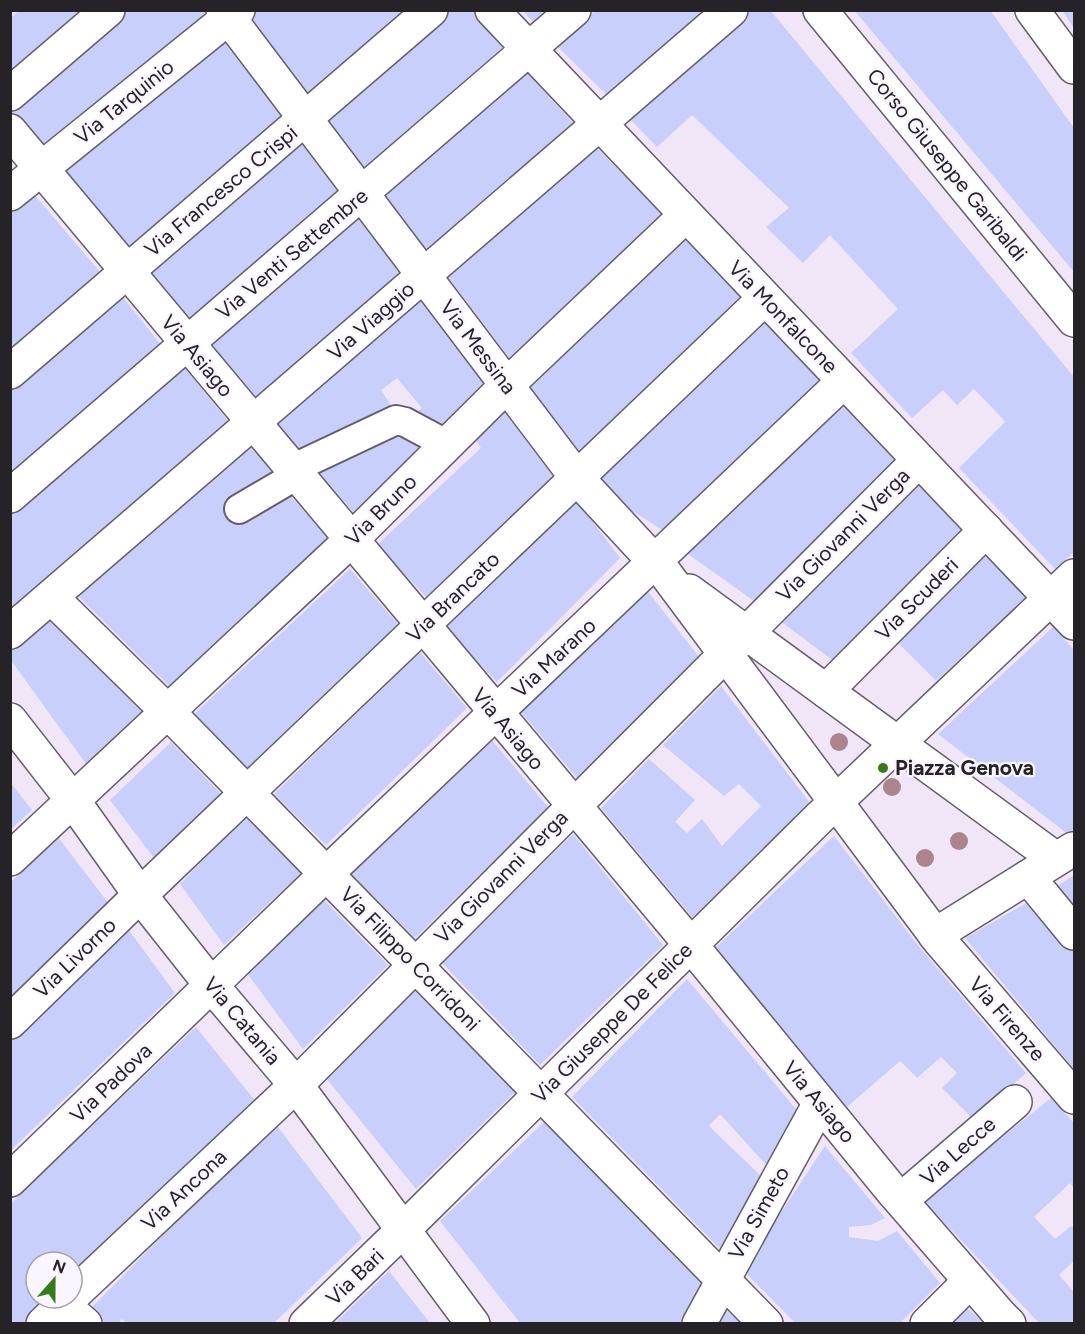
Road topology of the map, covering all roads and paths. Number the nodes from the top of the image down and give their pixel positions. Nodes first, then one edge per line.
1 (108, 10) edge
2 (431, 10) edge
3 (492, 10) edge
4 (574, 10) edge
5 (731, 10) edge
6 (820, 10) edge
7 (1032, 10) edge
8 (230, 13) edge
9 (528, 48) junction
10 (1074, 67) edge
11 (10, 94) edge
12 (305, 119) junction
13 (600, 124) junction
14 (10, 131) edge
15 (42, 169) junction
16 (10, 194) edge
17 (362, 194) junction
18 (686, 215) junction
19 (127, 271) junction
20 (424, 276) junction
21 (765, 298) junction
22 (1074, 321) edge
23 (187, 343) junction
24 (10, 372) edge
25 (844, 381) junction
26 (507, 385) junction
27 (253, 423) junction
28 (446, 444) junction
29 (919, 460) junction
30 (294, 472) junction
31 (577, 478) junction
32 (10, 496) edge
33 (239, 509) dead end
34 (986, 530) junction
35 (351, 540) junction
36 (660, 567) junction
37 (1074, 576) edge
38 (51, 597) junction
39 (1051, 599) junction
40 (1074, 623) edge
41 (423, 626) junction
42 (10, 632) edge
43 (736, 642) junction
44 (837, 680) junction
45 (168, 712) junction
46 (495, 713) junction
47 (10, 720) edge
48 (898, 743) junction
49 (247, 793) junction
50 (74, 802) junction
51 (572, 806) junction
52 (828, 810) junction
53 (1068, 852) edge
54 (10, 859) edge
55 (326, 874) junction
56 (1028, 877) junction
57 (140, 895) junction
58 (1074, 933) edge
59 (937, 938) junction
60 (691, 945) junction
61 (414, 965) junction
62 (212, 986) junction
63 (10, 1022) edge
64 (296, 1085) junction
65 (541, 1093) junction
66 (1074, 1097) edge
67 (1015, 1102) dead end
68 (820, 1103) junction
69 (10, 1180) edge
70 (901, 1200) junction
71 (403, 1230) junction
72 (723, 1279) junction
73 (970, 1281) junction
74 (84, 1292) edge
75 (306, 1323) edge
76 (473, 1323) edge
77 (699, 1323) edge
78 (766, 1323) edge
79 (927, 1323) edge
80 (1009, 1323) edge

1 - 11 street
2 - 12 street, Via Francesco Crispi
3 - 9 street, Via Monfalcone
4 - 9 street, Via Venti Settembre
5 - 13 street, Via Viaggio
6 - 22 street, Corso Giuseppe Garibaldi
7 - 10 street
8 - 12 street, Via Messina
8 - 15 street, Via Tarquinio
9 - 13 street, Via Monfalcone
9 - 17 street, Via Venti Settembre
12 - 17 street, Via Messina
12 - 19 street, Via Francesco Crispi
13 - 18 street, Via Monfalcone
13 - 20 street, Via Viaggio
14 - 15 street, Via Asiago
15 - 16 street, Via Tarquinio
15 - 19 street, Via Asiago
17 - 20 street, Via Messina
17 - 23 street, Via Venti Settembre
18 - 21 street, Via Monfalcone
18 - 26 street, Via Bruno
19 - 23 street, Via Asiago
19 - 24 street, Via Francesco Crispi
20 - 26 street, Via Messina
20 - 27 street, Via Viaggio
21 - 25 street, Via Monfalcone
21 - 31 street, Via Brancato
23 - 27 street, Via Asiago
23 - 32 street, Via Venti Settembre
25 - 29 street, Via Monfalcone
25 - 36 street, Via Marano
26 - 28 street, Via Bruno
26 - 31 street, Via Messina
27 - 30 street, Via Asiago
27 - 38 street, Via Viaggio
28 - 30 street
28 - 35 street, Via Bruno
29 - 34 street, Via Monfalcone
29 - 43 street, Via Giovanni Verga
30 - 33 street
30 - 35 street, Via Asiago
31 - 36 street, Via Messina
31 - 41 street, Via Brancato
34 - 39 street, Via Monfalcone
34 - 44 street, Via Scuderi
35 - 41 street, Via Asiago
35 - 45 street, Via Bruno
36 - 43 street, Via Messina
36 - 46 street, Via Marano
37 - 39 street
38 - 42 street, Via Viaggio
38 - 45 street, Via Filippo Corridoni
39 - 40 street, Via Monfalcone
39 - 48 street, Via Giuseppe De Felice
41 - 46 street, Via Asiago
41 - 49 street, Via Brancato
43 - 44 street, Via Messina
43 - 51 street, Via Giovanni Verga
43 - 52 street, Via Firenze
44 - 48 street, Via Messina
45 - 49 street, Via Filippo Corridoni
45 - 50 street, Via Bruno
46 - 51 street, Via Asiago
46 - 55 street, Via Marano
47 - 50 street, Via Catania
48 - 52 street, Via Giuseppe De Felice
48 - 53 street, Via Messina
49 - 55 street, Via Filippo Corridoni
49 - 57 street, Via Brancato
50 - 54 street, Via Bruno
50 - 57 street, Via Catania
51 - 60 street, Via Asiago
51 - 61 street, Via Giovanni Verga
52 - 59 street, Via Firenze
52 - 60 street, Via Giuseppe De Felice
53 - 56 street
55 - 61 street, Via Filippo Corridoni
55 - 62 street, Via Marano
56 - 58 street
56 - 59 street
57 - 62 street, Via Catania
57 - 63 street, Via Livorno
59 - 66 street, Via Firenze
60 - 65 street, Via Giuseppe De Felice
60 - 68 street, Via Asiago
61 - 64 street, Via Giovanni Verga
61 - 65 street, Via Filippo Corridoni
62 - 64 street, Via Catania
62 - 69 street, Via Padova
64 - 71 street, Via Catania
64 - 74 street, Via Ancona
65 - 71 street, Via Giuseppe De Felice
65 - 72 street, Via Filippo Corridoni
67 - 70 street, Via Lecce
68 - 70 street, Via Asiago
68 - 72 street, Via Simeto
70 - 73 street, Via Asiago
71 - 75 street, Via Bari
71 - 76 street, Via Catania
72 - 77 street, Via Simeto
72 - 78 street, Via Filippo Corridoni
73 - 79 street
73 - 80 street, Via Asiago

